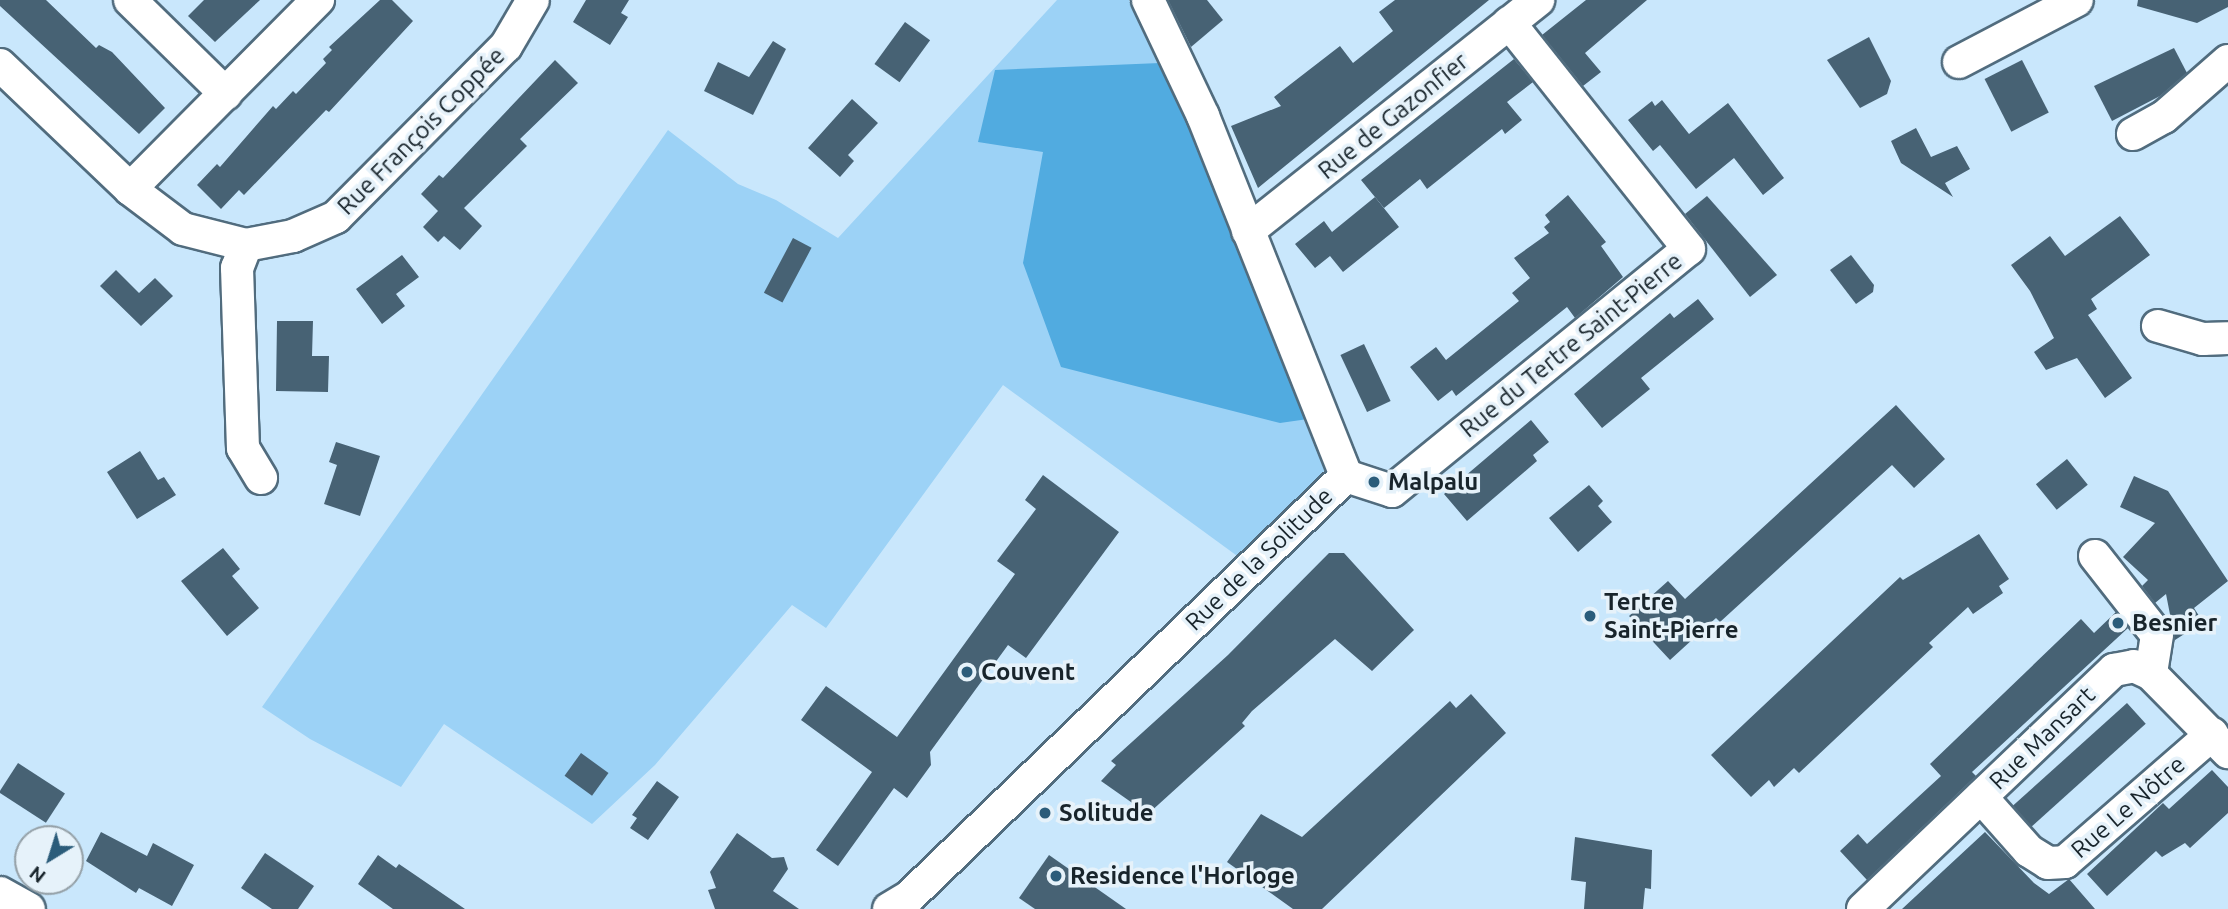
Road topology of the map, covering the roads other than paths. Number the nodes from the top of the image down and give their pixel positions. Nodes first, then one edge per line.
1 (130, 0) edge
2 (318, 0) edge
3 (533, 0) edge
4 (1147, 0) edge
5 (1538, 0) edge
6 (2077, 0) edge
7 (1510, 23) junction
8 (2228, 61) edge
9 (1959, 62) dead end
10 (0, 65) edge
11 (226, 94) junction
12 (2133, 134) dead end
13 (130, 189) junction
14 (1248, 231) junction
15 (246, 245) junction
16 (2158, 326) dead end
17 (2228, 338) edge
18 (1346, 476) junction
19 (261, 478) dead end
20 (2095, 556) dead end
21 (2151, 674) junction
22 (2220, 743) edge
23 (1981, 797) junction
24 (0, 893) edge
25 (30, 909) edge
26 (889, 909) edge
27 (1863, 909) edge

1 - 11 street
2 - 11 street
3 - 15 street, Rue François Coppée
4 - 14 street, Rue de la Solitude
5 - 7 street, Rue de Gazonfier
6 - 9 street
7 - 14 street, Rue de Gazonfier
7 - 18 street, Rue du Tertre Saint-Pierre
8 - 12 street
10 - 13 street, Rue François Coppée
11 - 13 street
13 - 15 street, Rue François Coppée
14 - 18 street, Rue de la Solitude
15 - 19 street
16 - 17 street
18 - 26 street, Rue de la Solitude
20 - 21 street
21 - 22 street
21 - 23 street, Rue Mansart
22 - 23 street, Rue Le Nôtre
23 - 27 street, Rue Mansart
24 - 25 street

